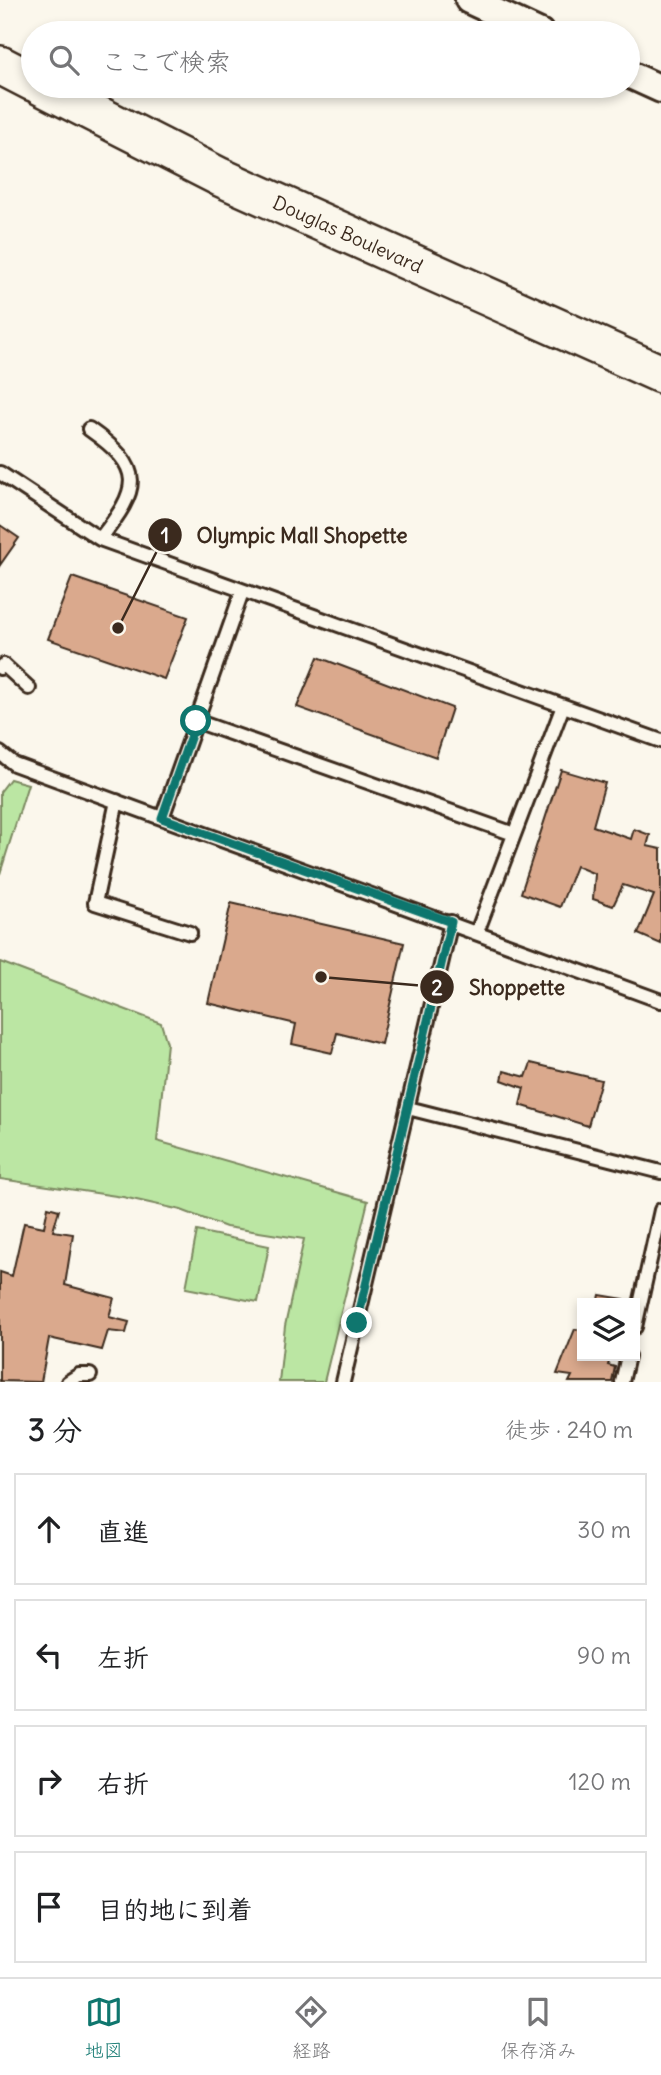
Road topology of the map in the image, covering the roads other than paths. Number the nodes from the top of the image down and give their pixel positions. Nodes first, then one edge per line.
1 (468, 0) edge
2 (514, 21) edge
3 (0, 65) edge
4 (21, 76) edge
5 (640, 79) edge
6 (661, 89) edge
7 (65, 98) edge
8 (661, 374) edge
9 (89, 429) dead end
10 (0, 473) edge
11 (100, 539) junction
12 (242, 592) junction
13 (0, 668) edge
14 (29, 688) dead end
15 (563, 706) junction
16 (196, 721) junction
17 (661, 741) edge
18 (0, 753) edge
19 (117, 801) junction
20 (162, 818) junction
21 (514, 834) junction
22 (451, 922) junction
23 (477, 932) junction
24 (190, 933) dead end
25 (661, 1001) edge
26 (408, 1108) junction
27 (661, 1172) edge
28 (661, 1210) edge
29 (640, 1304) edge
30 (627, 1361) edge
31 (90, 1375) dead end
32 (68, 1382) edge
33 (343, 1382) edge
34 (622, 1382) edge

1 - 2 street
3 - 4 street
5 - 6 street
7 - 8 street, Douglas Boulevard
9 - 11 lane
10 - 11 lane
11 - 12 lane
12 - 15 lane
12 - 16 lane
13 - 14 lane
15 - 17 lane
15 - 21 lane
16 - 20 lane
16 - 21 lane
18 - 19 lane
19 - 20 lane
19 - 24 lane
20 - 22 lane
21 - 23 lane
22 - 23 lane
22 - 26 lane
23 - 25 lane
26 - 27 lane
26 - 33 lane
28 - 29 lane
30 - 34 lane
31 - 32 lane

